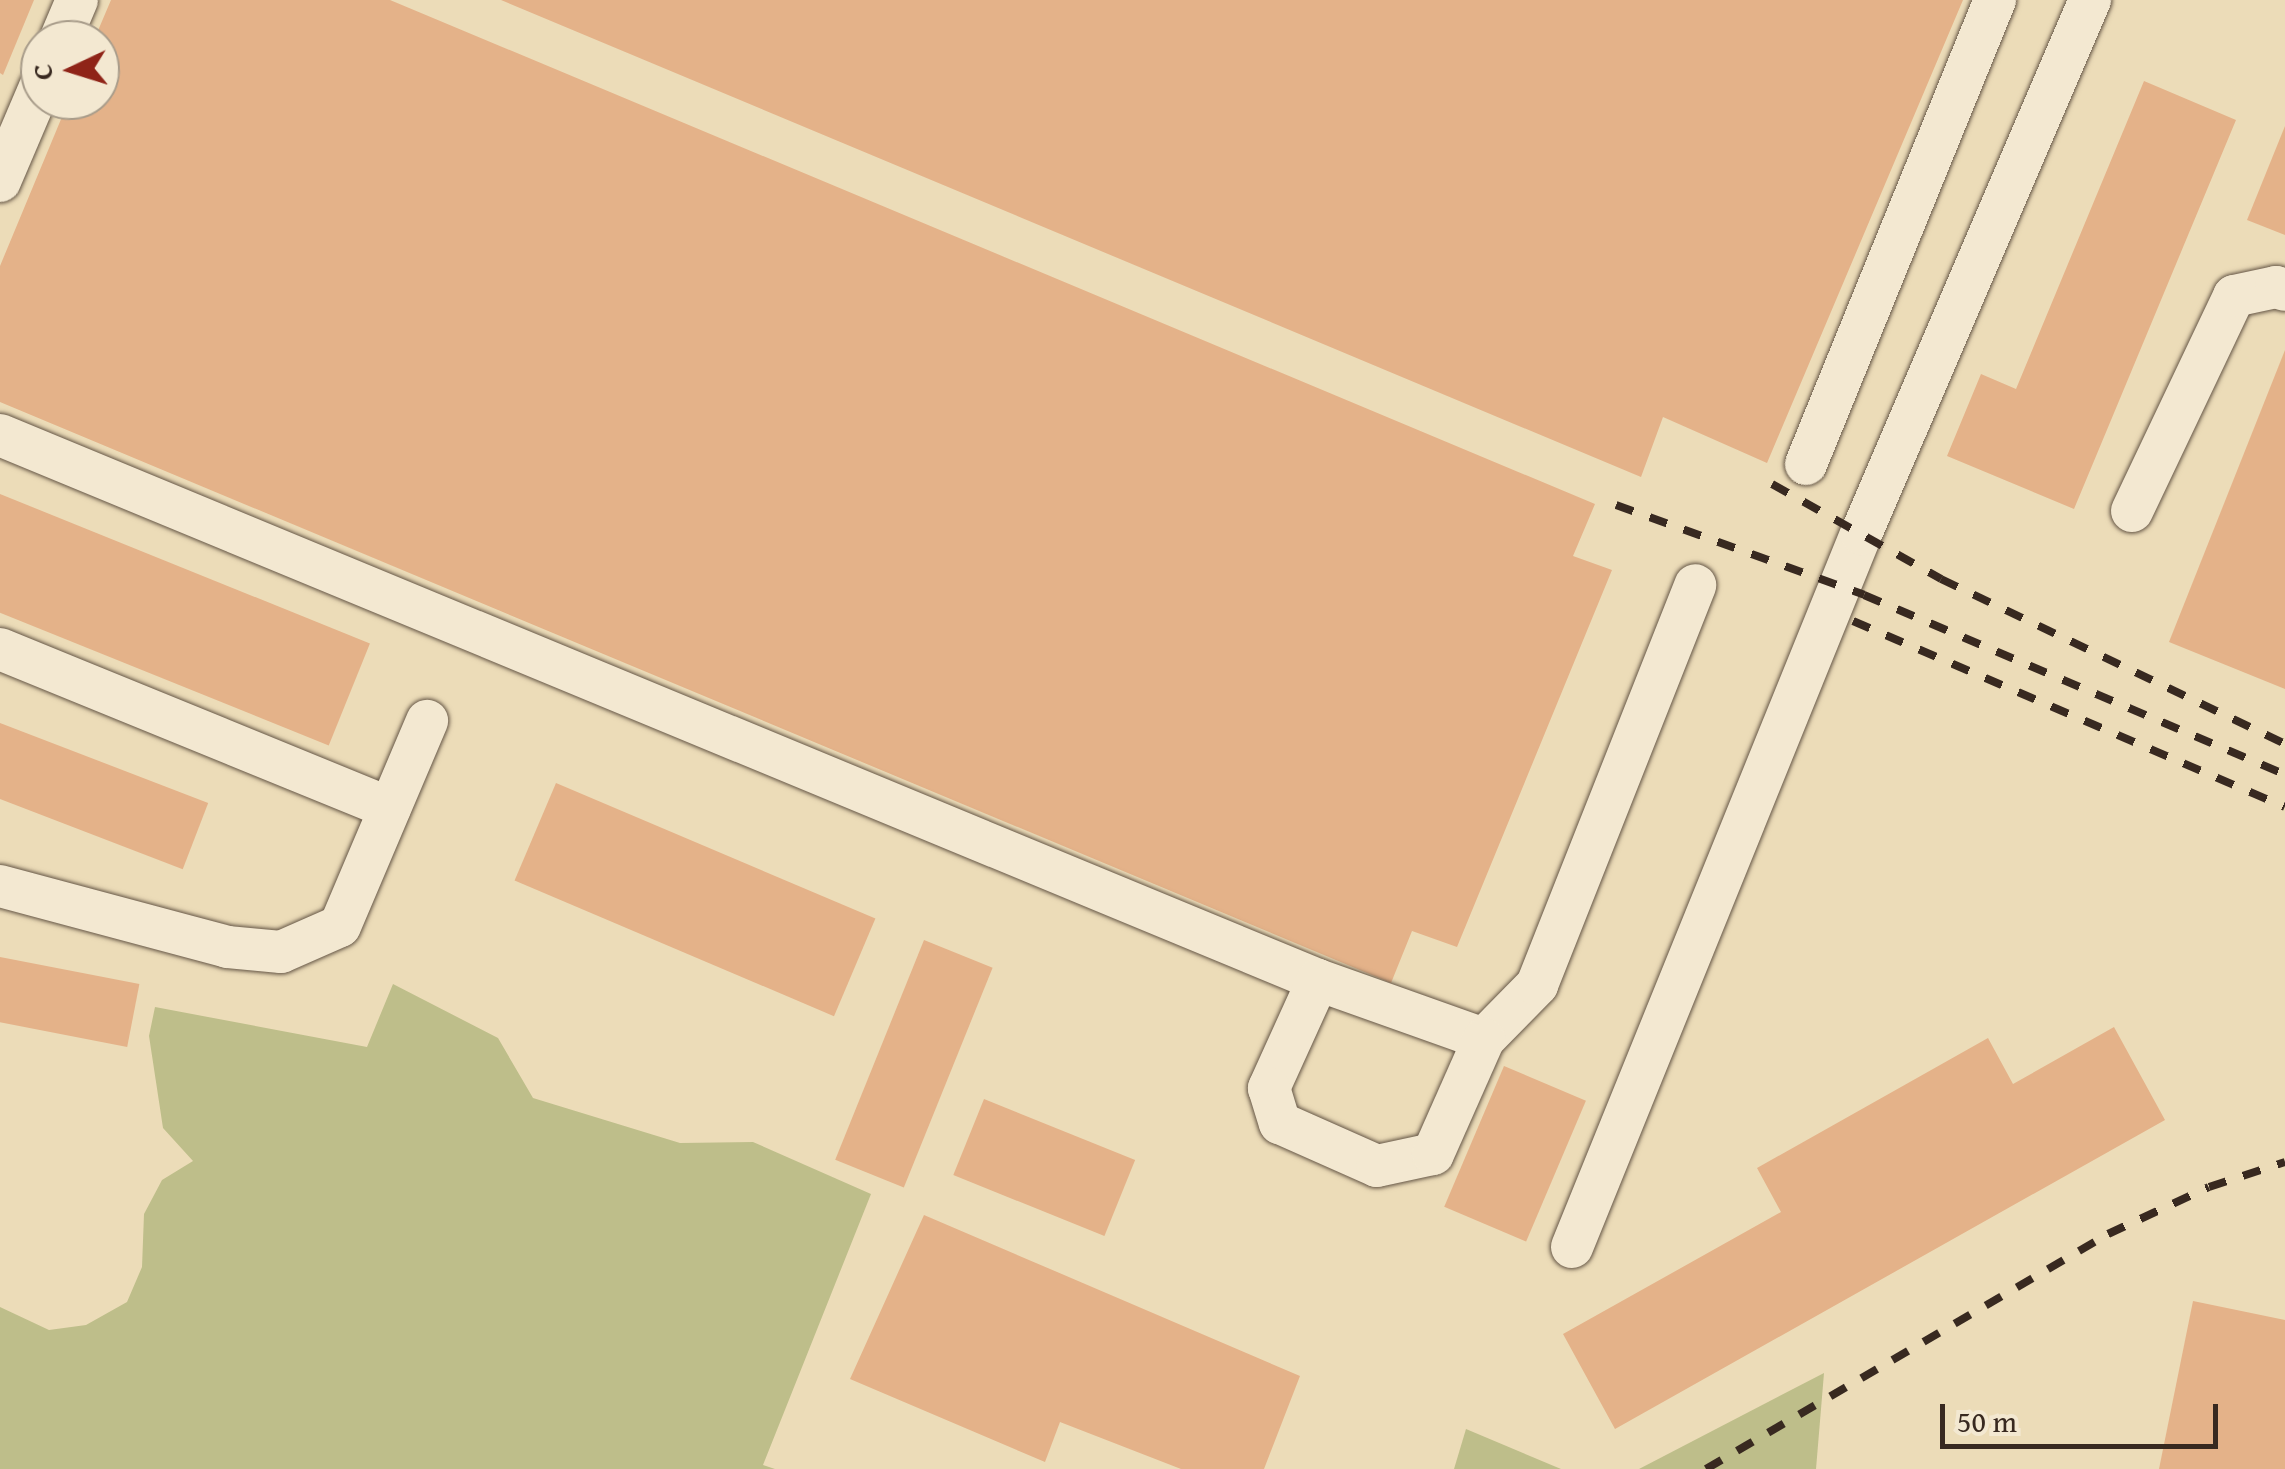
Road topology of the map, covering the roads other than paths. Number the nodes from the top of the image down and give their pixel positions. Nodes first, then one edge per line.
1 (1994, 0) edge
2 (2090, 0) edge
3 (26, 120) edge
4 (0, 182) edge
5 (2285, 290) edge
6 (0, 436) edge
7 (1806, 464) dead end
8 (2132, 512) dead end
9 (1695, 586) dead end
10 (0, 650) edge
11 (427, 722) dead end
12 (390, 808) junction
13 (0, 886) edge
14 (1318, 980) junction
15 (1484, 1039) junction
16 (1572, 1248) dead end

1 - 7 lane
2 - 16 lane
3 - 4 lane
5 - 8 lane
6 - 14 lane
9 - 15 lane
10 - 12 lane
11 - 12 lane
12 - 13 lane
14 - 15 lane
14 - 15 lane

